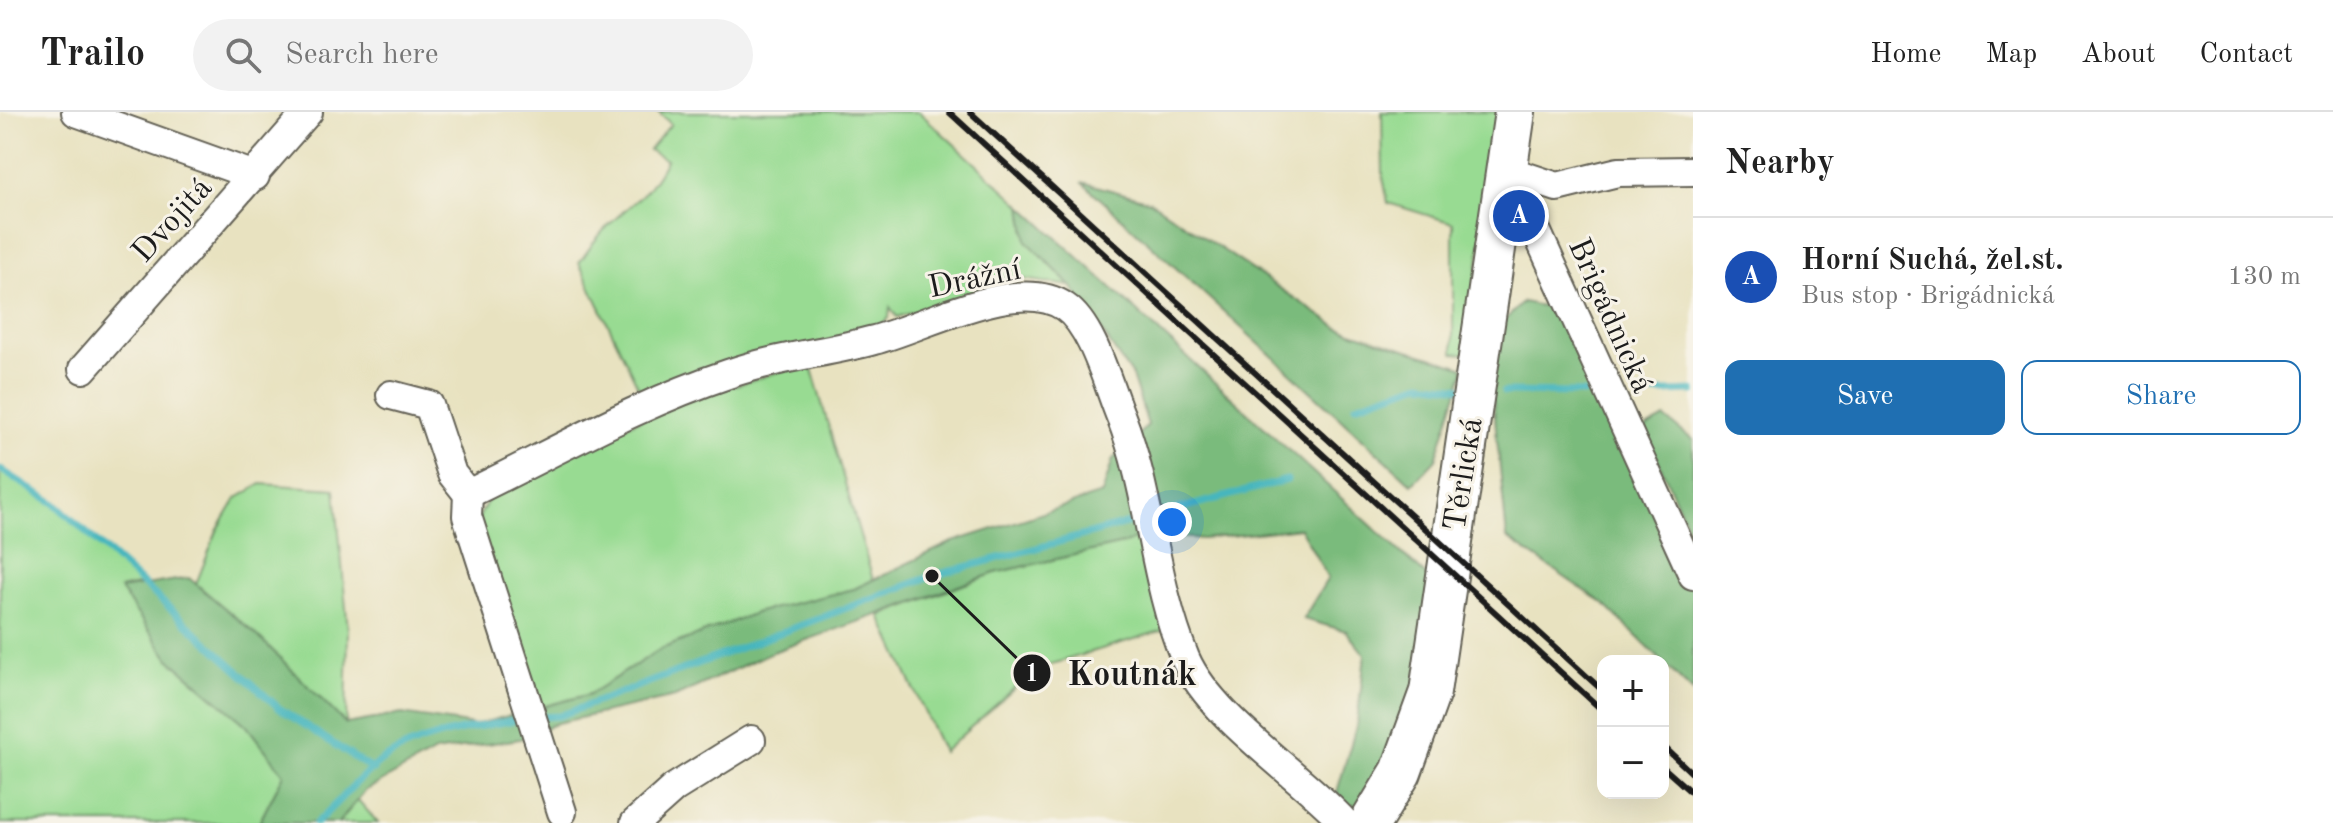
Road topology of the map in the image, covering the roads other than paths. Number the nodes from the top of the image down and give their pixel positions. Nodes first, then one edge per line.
1 (76, 112) edge
2 (308, 112) edge
3 (1515, 112) edge
4 (1509, 171) junction
5 (1693, 171) edge
6 (255, 176) junction
7 (83, 369) dead end
8 (391, 395) dead end
9 (468, 494) junction
10 (1693, 575) edge
11 (751, 740) dead end
12 (562, 812) dead end
13 (635, 823) edge
14 (1345, 823) edge
15 (1370, 823) edge

1 - 6 street
2 - 6 street, Dvojitá
3 - 4 main road, Těrlická
4 - 5 street
4 - 10 street, Brigádnická
4 - 15 main road, Těrlická
6 - 7 street, Dvojitá
8 - 9 street
9 - 12 street
9 - 14 street, Drážní
11 - 13 street

